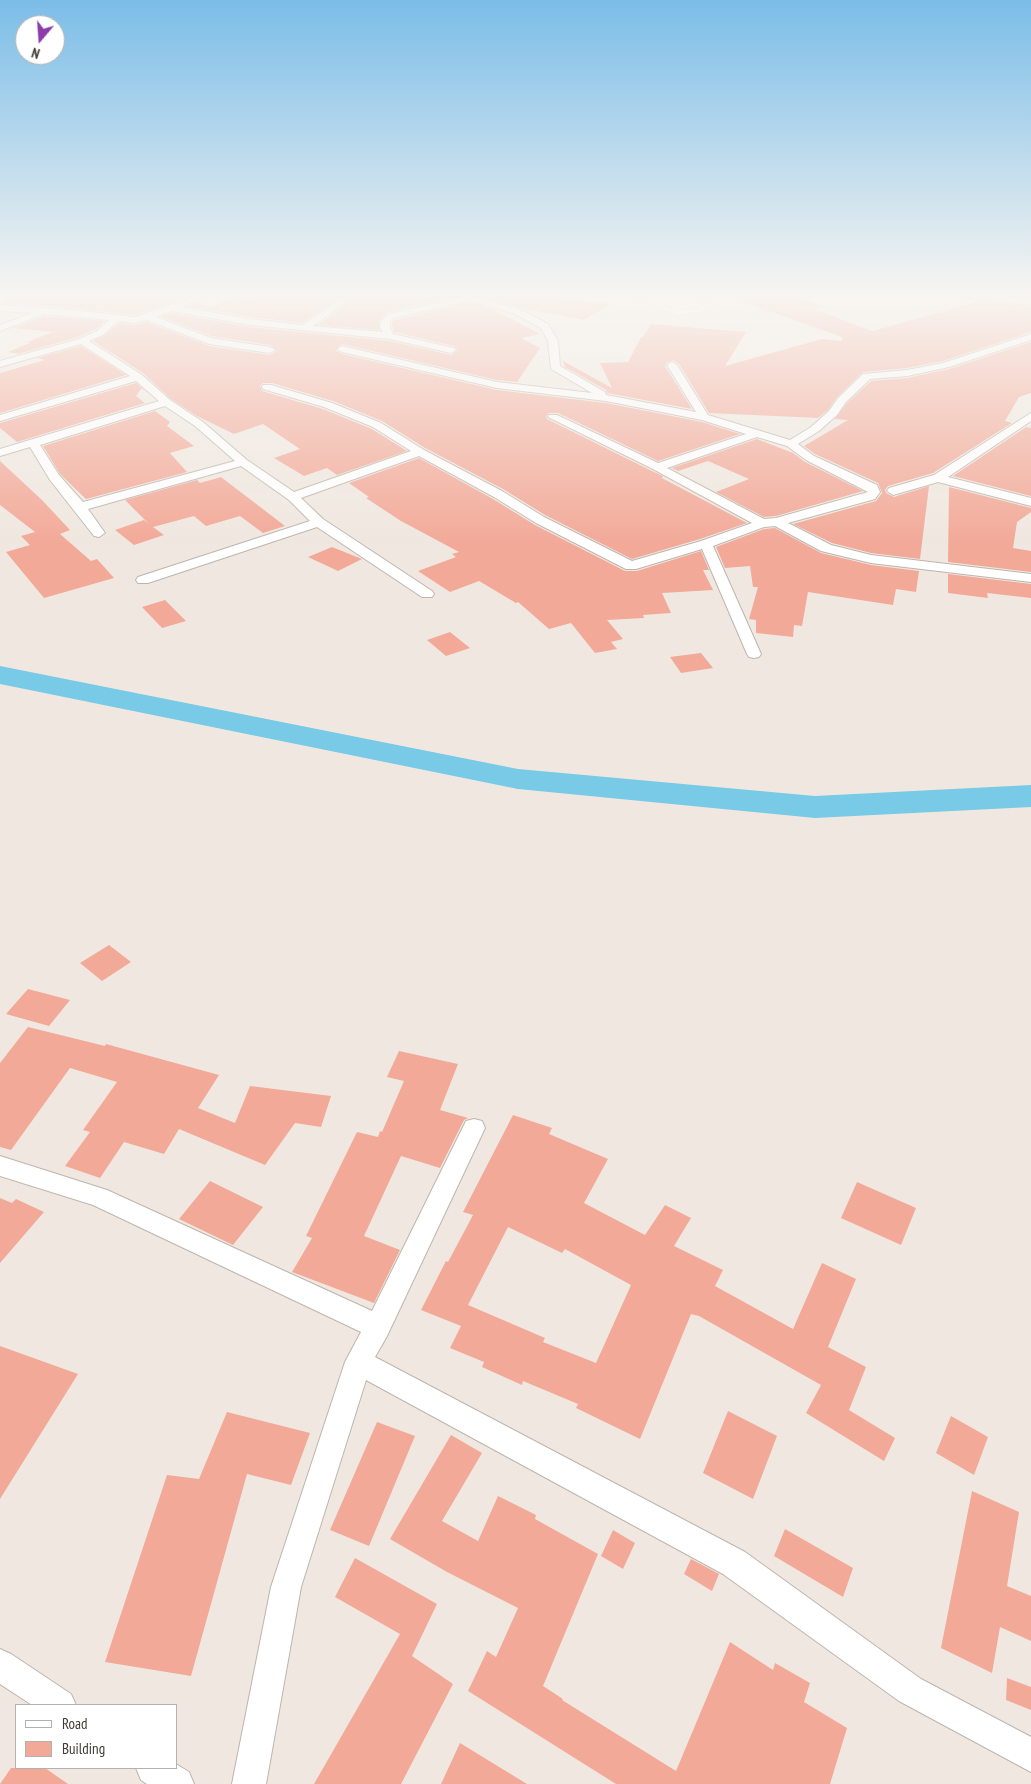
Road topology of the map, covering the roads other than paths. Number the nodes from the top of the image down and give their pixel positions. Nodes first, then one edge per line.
1 (138, 377) joint
2 (462, 377) edge
3 (572, 377) edge
4 (680, 377) edge
5 (866, 377) edge
6 (267, 387) dead end
7 (606, 398) junction
8 (166, 402) junction
9 (1031, 416) edge
10 (553, 417) dead end
11 (704, 417) junction
12 (0, 418) edge
13 (756, 434) junction
14 (33, 443) junction
15 (791, 444) junction
16 (420, 452) junction
17 (0, 453) edge
18 (244, 462) junction
19 (657, 467) junction
20 (938, 478) junction
21 (893, 491) dead end
22 (293, 497) junction
23 (1031, 502) edge
24 (80, 507) junction
25 (319, 522) junction
26 (777, 522) junction
27 (762, 523) junction
28 (99, 532) dead end
29 (706, 544) junction
30 (1031, 578) edge
31 (142, 580) dead end
32 (427, 594) dead end
33 (754, 654) dead end
34 (474, 1128) dead end
35 (0, 1166) edge
36 (378, 1327) junction
37 (358, 1362) junction
38 (0, 1665) edge
39 (58, 1704) edge
40 (1031, 1755) edge
41 (154, 1769) edge
42 (177, 1784) edge
43 (249, 1784) edge

1 - 8 street
1 - 12 street
2 - 7 street
3 - 7 street
4 - 11 street
5 - 15 street
6 - 16 street
7 - 11 street
8 - 14 street
8 - 18 street
9 - 20 street
10 - 19 street
11 - 13 street
13 - 15 street
13 - 19 street
14 - 17 street
14 - 24 street
15 - 26 street
16 - 22 street
16 - 29 street
18 - 22 street
18 - 24 street
19 - 27 street
20 - 21 street
20 - 23 street
22 - 25 street
24 - 28 street
25 - 31 street
25 - 32 street
26 - 27 street
26 - 30 street
27 - 29 street
29 - 33 street
34 - 36 street
35 - 36 street
36 - 37 street
37 - 40 street
37 - 43 street
38 - 39 street
41 - 42 street

